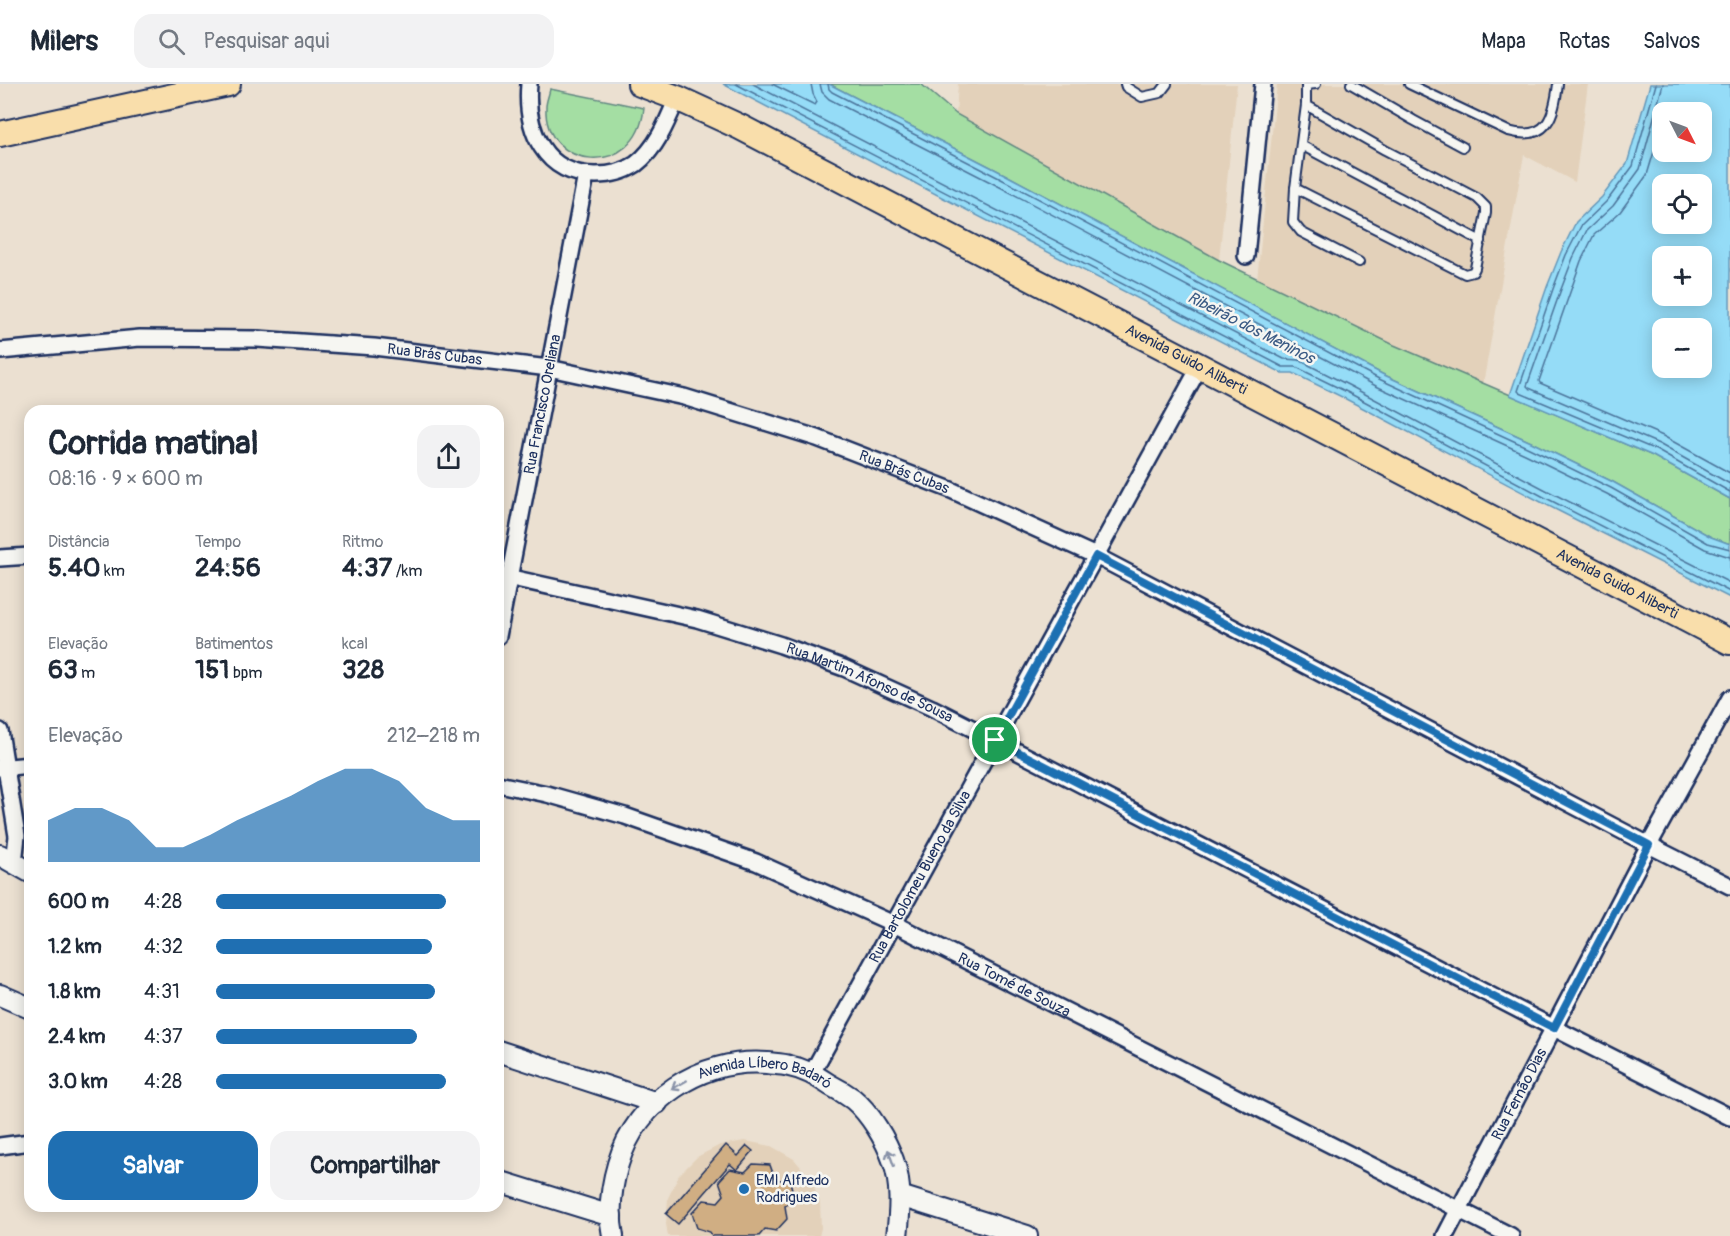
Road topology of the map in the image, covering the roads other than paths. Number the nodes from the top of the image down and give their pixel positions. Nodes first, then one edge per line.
1 (228, 84) edge
2 (529, 84) edge
3 (640, 84) edge
4 (1125, 84) edge
5 (1167, 84) edge
6 (1263, 84) edge
7 (1296, 84) edge
8 (1316, 84) edge
9 (1351, 84) edge
10 (1410, 84) edge
11 (1558, 84) edge
12 (1306, 85) edge
13 (677, 98) junction
14 (1306, 105) junction
15 (0, 134) edge
16 (1301, 145) junction
17 (1463, 147) dead end
18 (586, 175) junction
19 (1295, 188) junction
20 (1481, 242) junction
21 (1246, 256) dead end
22 (1359, 262) dead end
23 (0, 351) edge
24 (1200, 366) junction
25 (549, 368) junction
26 (24, 556) edge
27 (1096, 556) junction
28 (0, 558) edge
29 (504, 575) edge
30 (1730, 642) edge
31 (1730, 698) edge
32 (0, 731) edge
33 (995, 740) junction
34 (24, 765) edge
35 (2, 767) edge
36 (504, 785) edge
37 (1649, 845) junction
38 (15, 863) edge
39 (1730, 886) edge
40 (894, 924) junction
41 (0, 994) edge
42 (24, 1005) edge
43 (1554, 1028) junction
44 (504, 1053) edge
45 (812, 1073) junction
46 (657, 1103) junction
47 (1730, 1117) edge
48 (24, 1143) edge
49 (0, 1146) edge
50 (504, 1183) edge
51 (900, 1196) junction
52 (1459, 1210) junction
53 (611, 1216) junction
54 (614, 1236) edge
55 (897, 1236) edge
56 (1027, 1236) edge
57 (1445, 1236) edge
58 (1510, 1236) edge

1 - 15 main road
2 - 18 street
3 - 13 main road, Avenida Guido Aliberti
4 - 5 lane
6 - 21 street
7 - 12 lane
8 - 12 lane
9 - 17 lane
10 - 11 lane
12 - 14 lane
13 - 18 street
13 - 24 main road, Avenida Guido Aliberti
14 - 16 lane
14 - 20 lane
16 - 19 lane
16 - 20 lane
18 - 25 street, Rua Francisco Oreliana
19 - 20 lane
19 - 22 lane
23 - 25 street, Rua Brás Cubas
24 - 27 street, Rua Bartolomeu Bueno da Silva
24 - 30 main road, Avenida Guido Aliberti
25 - 27 street, Rua Brás Cubas
25 - 29 street, Rua Francisco Oreliana
26 - 28 street
27 - 33 street, Rua Bartolomeu Bueno da Silva
27 - 37 street, Rua Brás Cubas
29 - 33 street, Rua Martim Afonso de Sousa
31 - 37 street, Rua Fernão Dias
32 - 35 street
33 - 40 street, Rua Bartolomeu Bueno da Silva
33 - 43 street, Rua Martim Afonso de Sousa
34 - 35 street
35 - 38 street
36 - 40 street, Rua Tomé de Souza
37 - 39 street, Rua Brás Cubas
37 - 43 street, Rua Fernão Dias
40 - 45 street, Rua Bartolomeu Bueno da Silva
40 - 52 street, Rua Tomé de Souza
41 - 42 street
43 - 47 street, Rua Martim Afonso de Sousa
43 - 52 street, Rua Fernão Dias
44 - 46 street
45 -> 46 street, Avenida Líbero Badaró
51 -> 45 street, Avenida Líbero Badaró
46 - 53 street, Avenida Líbero Badaró
48 - 49 street
50 - 53 street
51 - 55 street, Avenida Líbero Badaró
51 - 56 street
52 - 57 street, Rua Fernão Dias
52 - 58 street, Rua Tomé de Souza
53 - 54 street, Avenida Líbero Badaró

